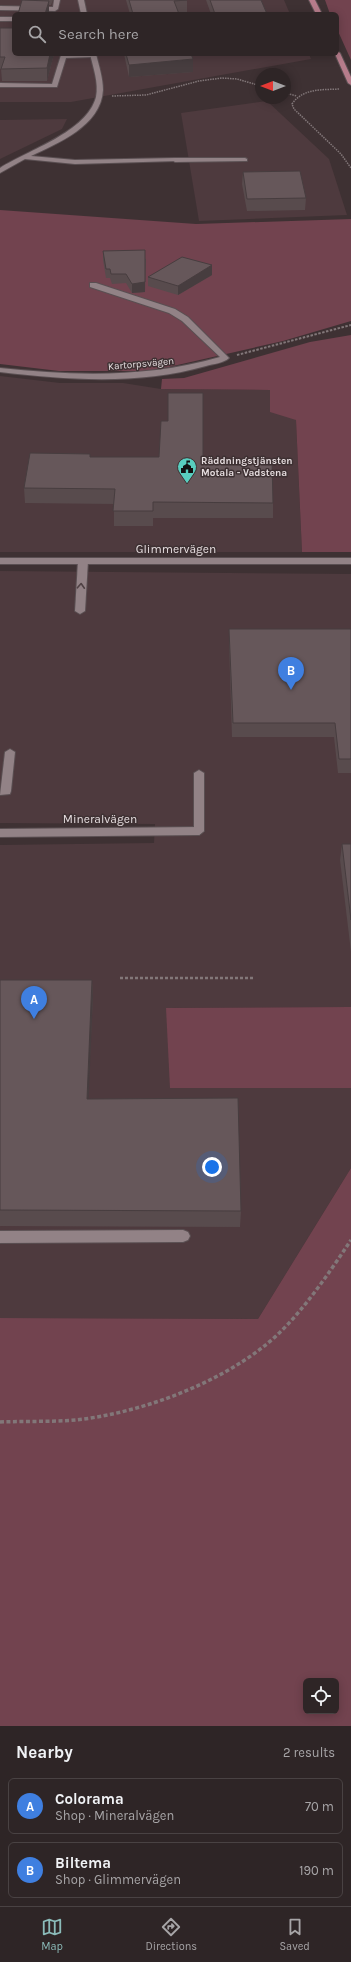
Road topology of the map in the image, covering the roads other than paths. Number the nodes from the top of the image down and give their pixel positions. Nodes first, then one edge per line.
1 (57, 0) edge
2 (81, 0) edge
3 (312, 0) edge
4 (0, 8) edge
5 (84, 12) edge
6 (318, 12) edge
7 (0, 19) edge
8 (12, 19) edge
9 (63, 56) edge
10 (93, 56) edge
11 (338, 56) edge
12 (351, 83) edge
13 (0, 85) edge
14 (22, 157) junction
15 (245, 160) dead end
16 (0, 171) edge
17 (93, 285) dead end
18 (0, 370) edge
19 (0, 561) edge
20 (83, 561) junction
21 (351, 561) edge
22 (80, 611) dead end
23 (10, 752) dead end
24 (199, 773) dead end
25 (0, 791) edge
26 (0, 833) edge
27 (0, 1236) edge
28 (183, 1236) dead end

1 - 4 street
2 - 5 street
3 - 6 main road
7 - 8 street
9 - 13 street
10 - 14 street
11 - 12 main road
14 - 15 street
14 - 16 street
17 - 18 street, Kartorpsvägen
19 - 20 street, Glimmervägen
20 - 21 street, Glimmervägen
22 -> 20 street
23 - 25 street
24 - 26 street, Mineralvägen
27 - 28 street

